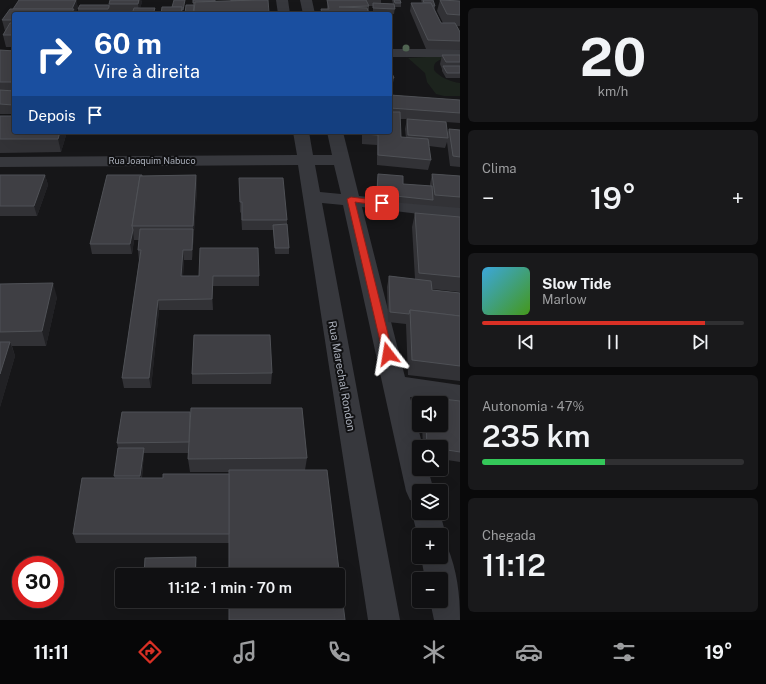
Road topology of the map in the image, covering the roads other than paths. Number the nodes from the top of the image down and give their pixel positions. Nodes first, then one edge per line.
1 (282, 0) edge
2 (306, 0) edge
3 (284, 12) edge
4 (309, 12) edge
5 (392, 53) edge
6 (460, 54) edge
7 (301, 134) edge
8 (336, 134) edge
9 (305, 160) junction
10 (342, 160) junction
11 (0, 162) edge
12 (311, 196) junction
13 (351, 199) junction
14 (460, 213) edge
15 (396, 385) junction
16 (460, 395) edge
17 (418, 484) edge
18 (447, 608) edge
19 (384, 620) edge
20 (450, 620) edge

1 - 3 street
2 - 4 street
5 - 6 street
7 - 9 street, Rua Marechal Rondon
8 - 10 street
9 - 10 street, Rua Joaquim Nabuco
9 - 11 street, Rua Joaquim Nabuco
9 - 12 street, Rua Marechal Rondon
10 - 13 street
12 - 13 street
12 - 19 street, Rua Marechal Rondon
13 - 14 street
13 - 15 street
15 - 16 street
15 - 17 street
18 - 20 street

